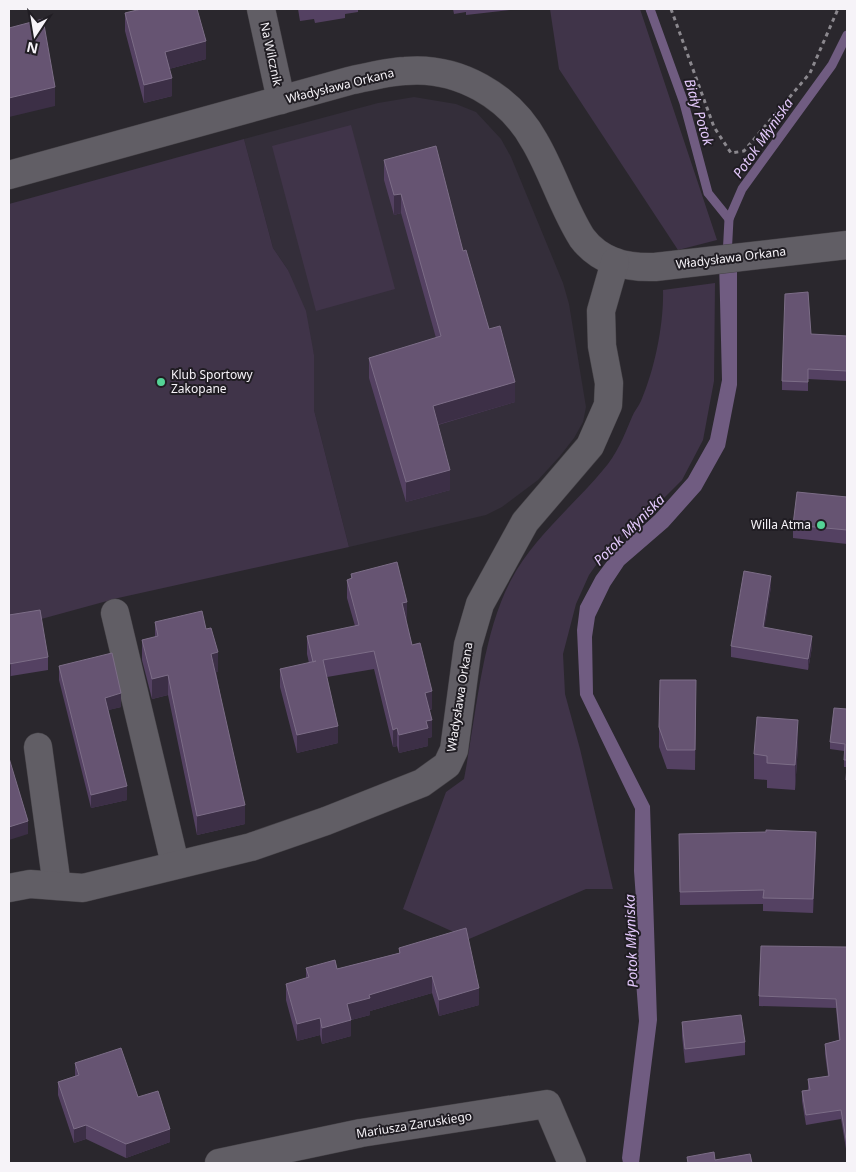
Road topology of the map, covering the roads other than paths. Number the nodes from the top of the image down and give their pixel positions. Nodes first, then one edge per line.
1 (261, 9) edge
2 (281, 100) junction
3 (9, 175) edge
4 (847, 245) edge
5 (615, 262) junction
6 (115, 613) dead end
7 (38, 747) dead end
8 (175, 864) junction
9 (19, 886) edge
10 (57, 886) junction
11 (219, 1163) edge
12 (572, 1163) edge

1 - 2 street, Na Wilcznik
2 - 3 street, Władysława Orkana
2 - 5 street, Władysława Orkana
4 - 5 street, Władysława Orkana
5 - 8 street, Władysława Orkana
6 - 8 street
7 - 10 street
8 - 10 street, Władysława Orkana
9 - 10 street, Władysława Orkana
11 - 12 street, Mariusza Zaruskiego

